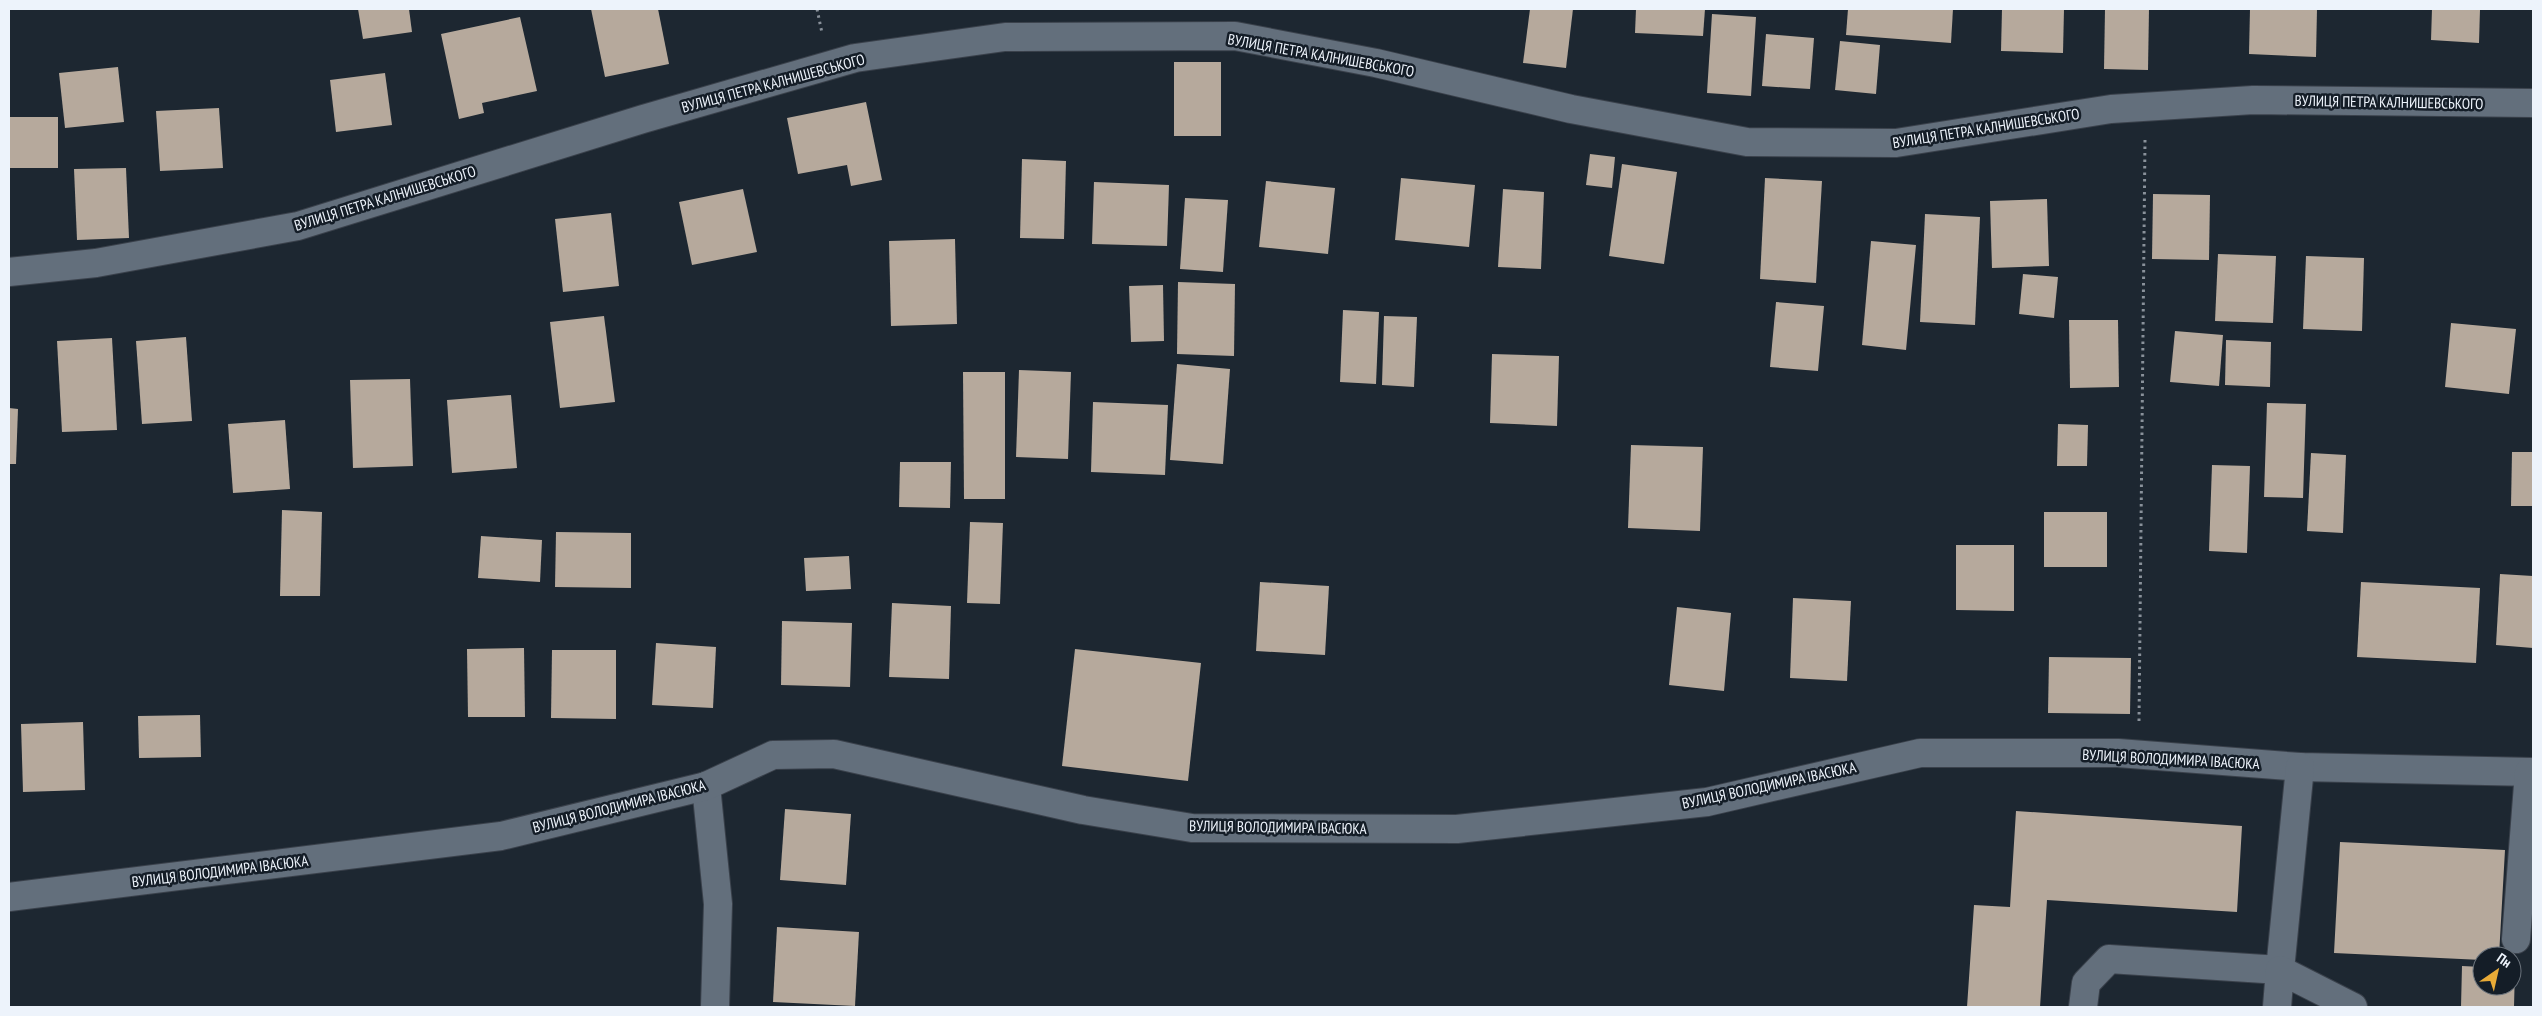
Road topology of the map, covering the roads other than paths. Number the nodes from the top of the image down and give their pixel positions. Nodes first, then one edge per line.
1 (2533, 104) edge
2 (9, 272) edge
3 (2300, 767) junction
4 (2531, 772) edge
5 (706, 786) junction
6 (9, 897) edge
7 (2516, 939) dead end
8 (2280, 970) junction
9 (715, 1007) edge
10 (2083, 1007) edge
11 (2277, 1007) edge
12 (2353, 1007) edge

1 - 2 street, ВУЛИЦЯ ПЕТРА КАЛНИШЕВСЬКОГО
3 - 4 street, ВУЛИЦЯ ВОЛОДИМИРА ІВАСЮКА
3 - 5 street, ВУЛИЦЯ ВОЛОДИМИРА ІВАСЮКА
3 - 8 street
4 - 7 street
5 - 6 street, ВУЛИЦЯ ВОЛОДИМИРА ІВАСЮКА
5 - 9 street
8 - 10 street
8 - 11 street
8 - 12 street

